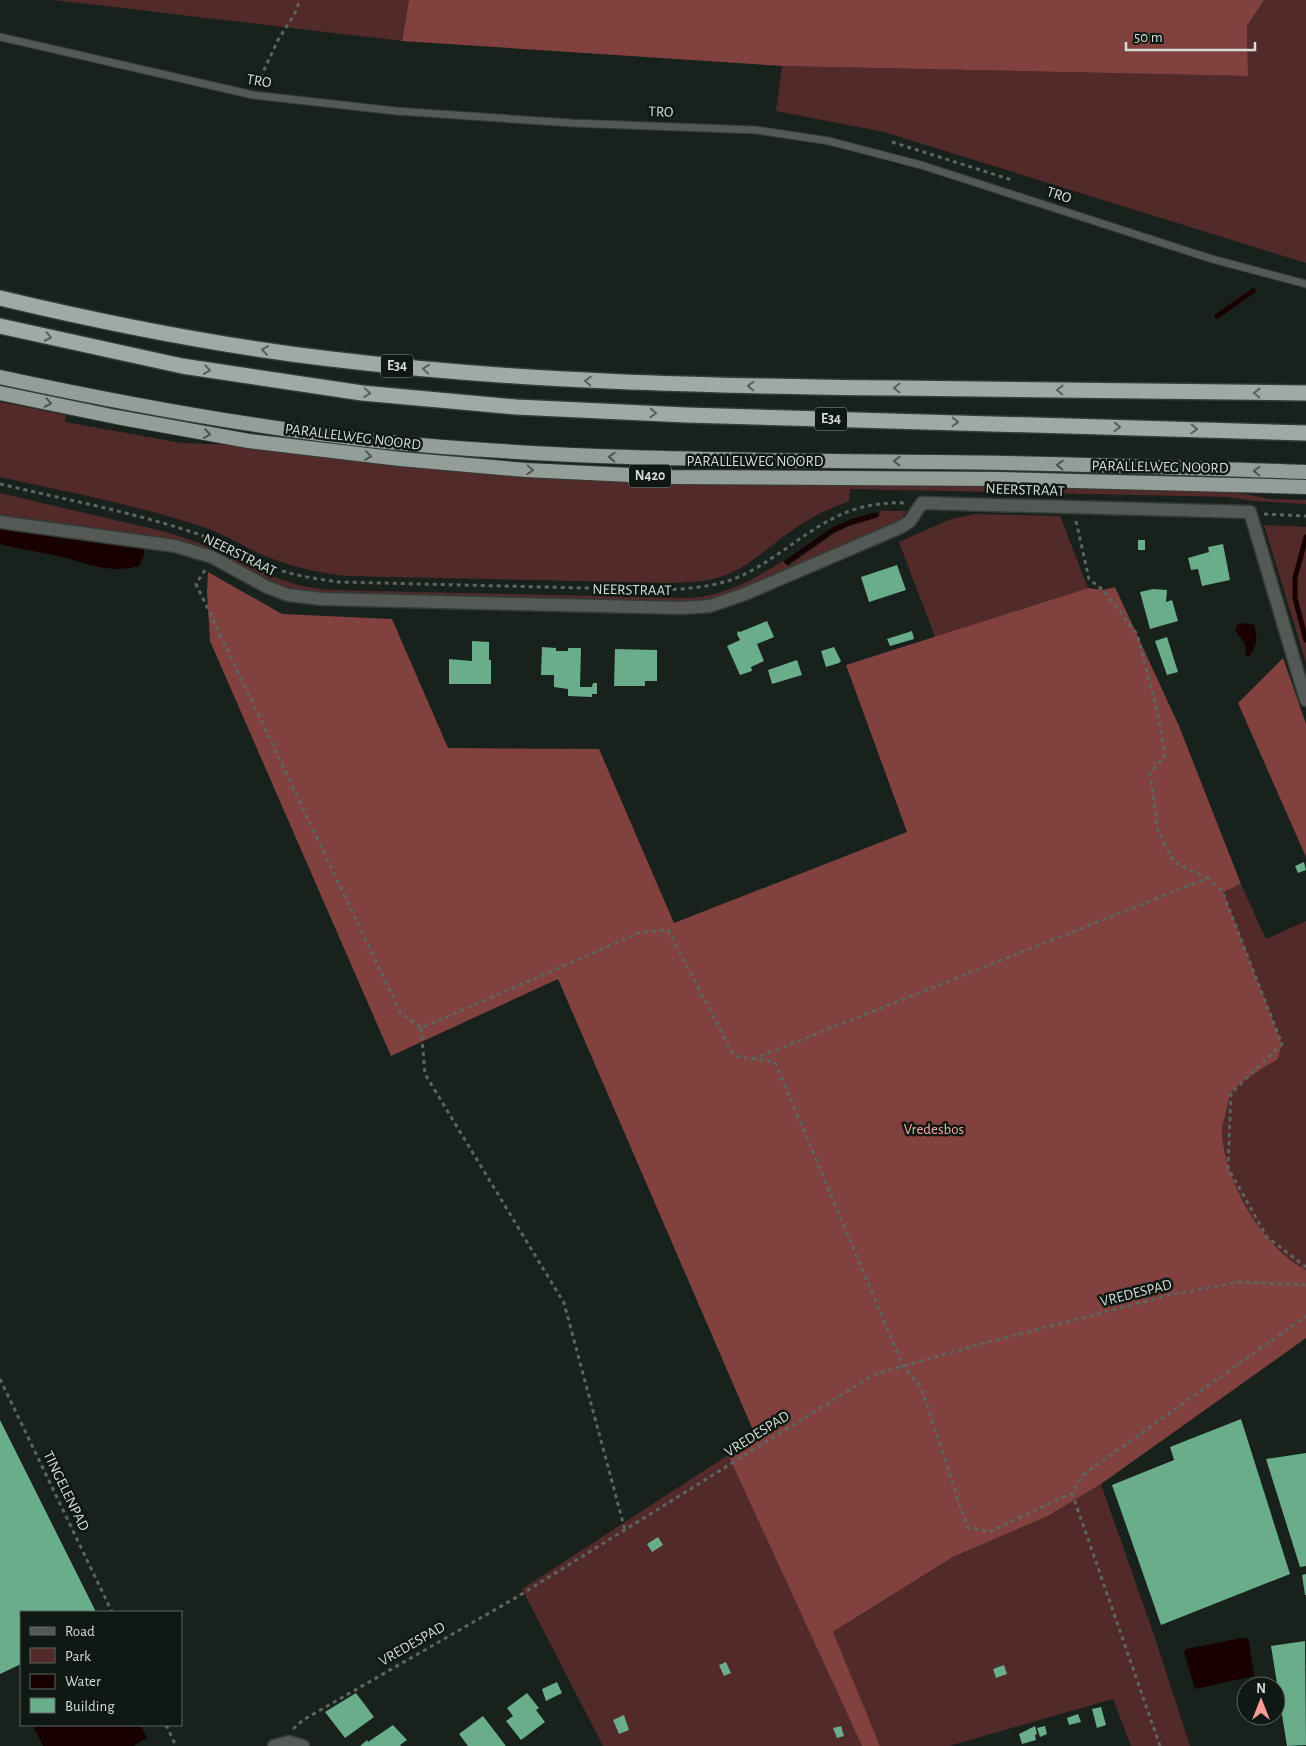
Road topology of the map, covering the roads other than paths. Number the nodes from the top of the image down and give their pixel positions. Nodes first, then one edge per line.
1 (0, 37) edge
2 (1306, 284) edge
3 (0, 298) edge
4 (0, 326) edge
5 (0, 377) edge
6 (0, 393) edge
7 (1306, 393) edge
8 (1306, 432) edge
9 (1306, 472) edge
10 (1306, 487) edge
11 (0, 522) edge
12 (1306, 700) edge
13 (275, 1746) edge
14 (303, 1746) edge

1 - 2 lane, TRO
7 -> 3 highway, E34
4 -> 8 highway, E34
9 -> 5 highway, PARALLELWEG NOORD / N420
6 -> 10 highway, PARALLELWEG NOORD / N420
11 - 12 street, NEERSTRAAT
13 - 14 street

